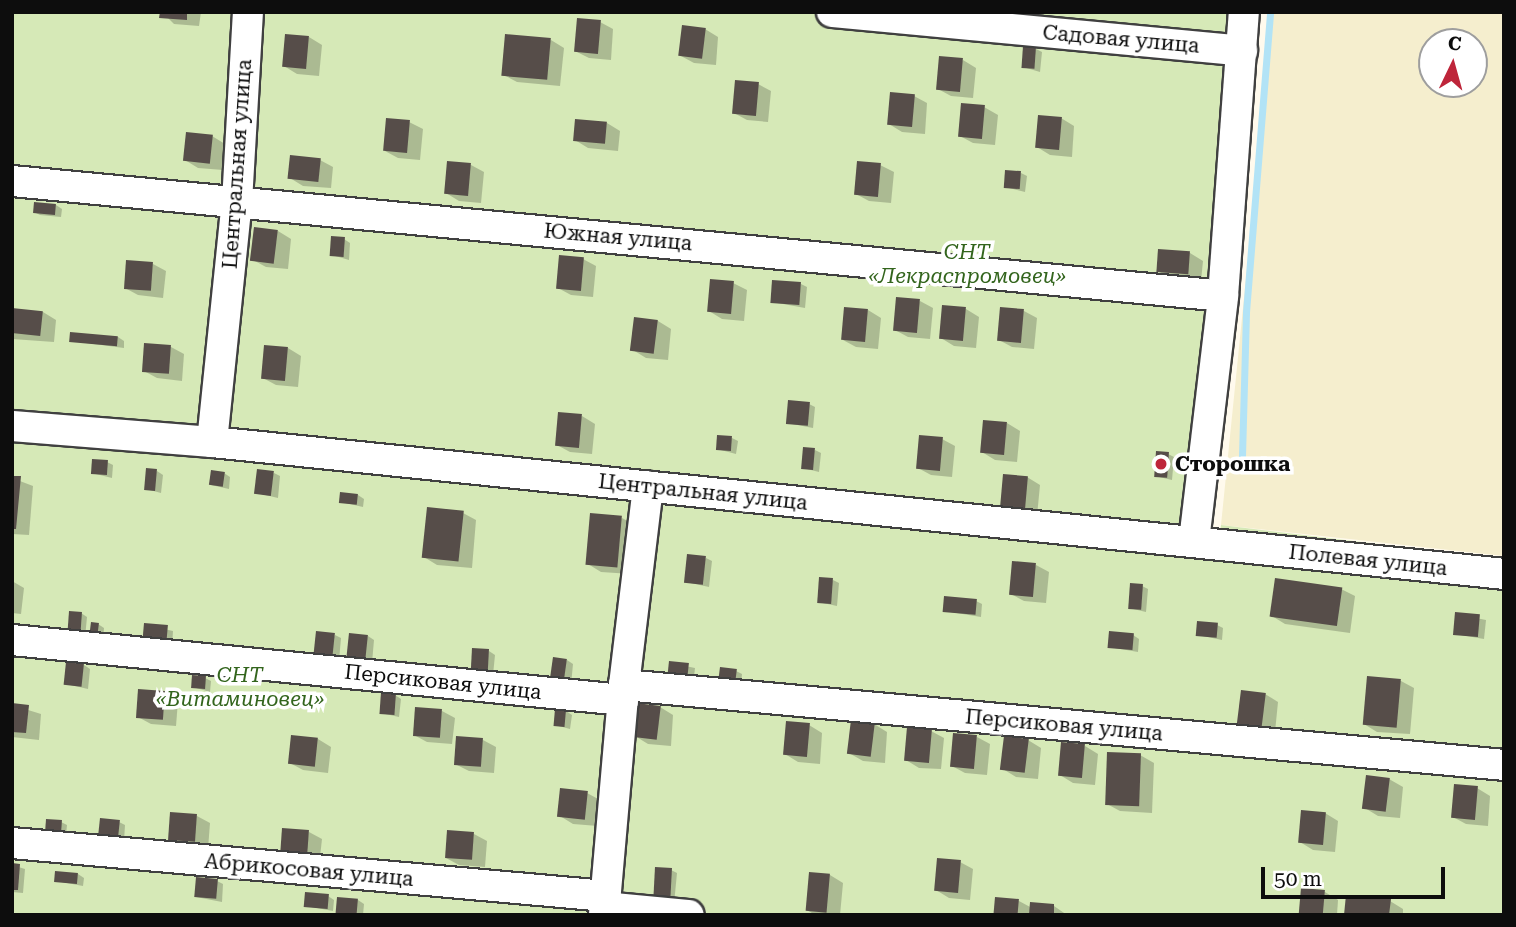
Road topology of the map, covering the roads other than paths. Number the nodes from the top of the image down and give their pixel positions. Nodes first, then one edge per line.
1 (248, 12) edge
2 (832, 12) edge
3 (1244, 12) edge
4 (1242, 51) junction
5 (12, 181) edge
6 (237, 202) junction
7 (1223, 296) junction
8 (12, 426) edge
9 (212, 442) junction
10 (649, 486) junction
11 (1194, 541) junction
12 (1232, 546) joint
13 (1504, 574) edge
14 (12, 639) edge
15 (624, 693) junction
16 (1504, 765) edge
17 (12, 844) edge
18 (605, 906) edge
19 (689, 915) edge

1 - 6 street, Центральная улица
2 - 4 street, Садовая улица
3 - 4 street
4 - 7 street
5 - 6 street, Южная улица
6 - 7 street, Южная улица
6 - 9 street, Центральная улица
7 - 11 street
8 - 9 street, Центральная улица
9 - 10 street, Центральная улица
10 - 11 street, Центральная улица
10 - 15 street
11 - 12 street, Центральная улица
12 - 13 street, Полевая улица
14 - 15 street, Персиковая улица
15 - 16 street, Персиковая улица
15 - 18 street
17 - 18 street, Абрикосовая улица
18 - 19 street, Абрикосовая улица

